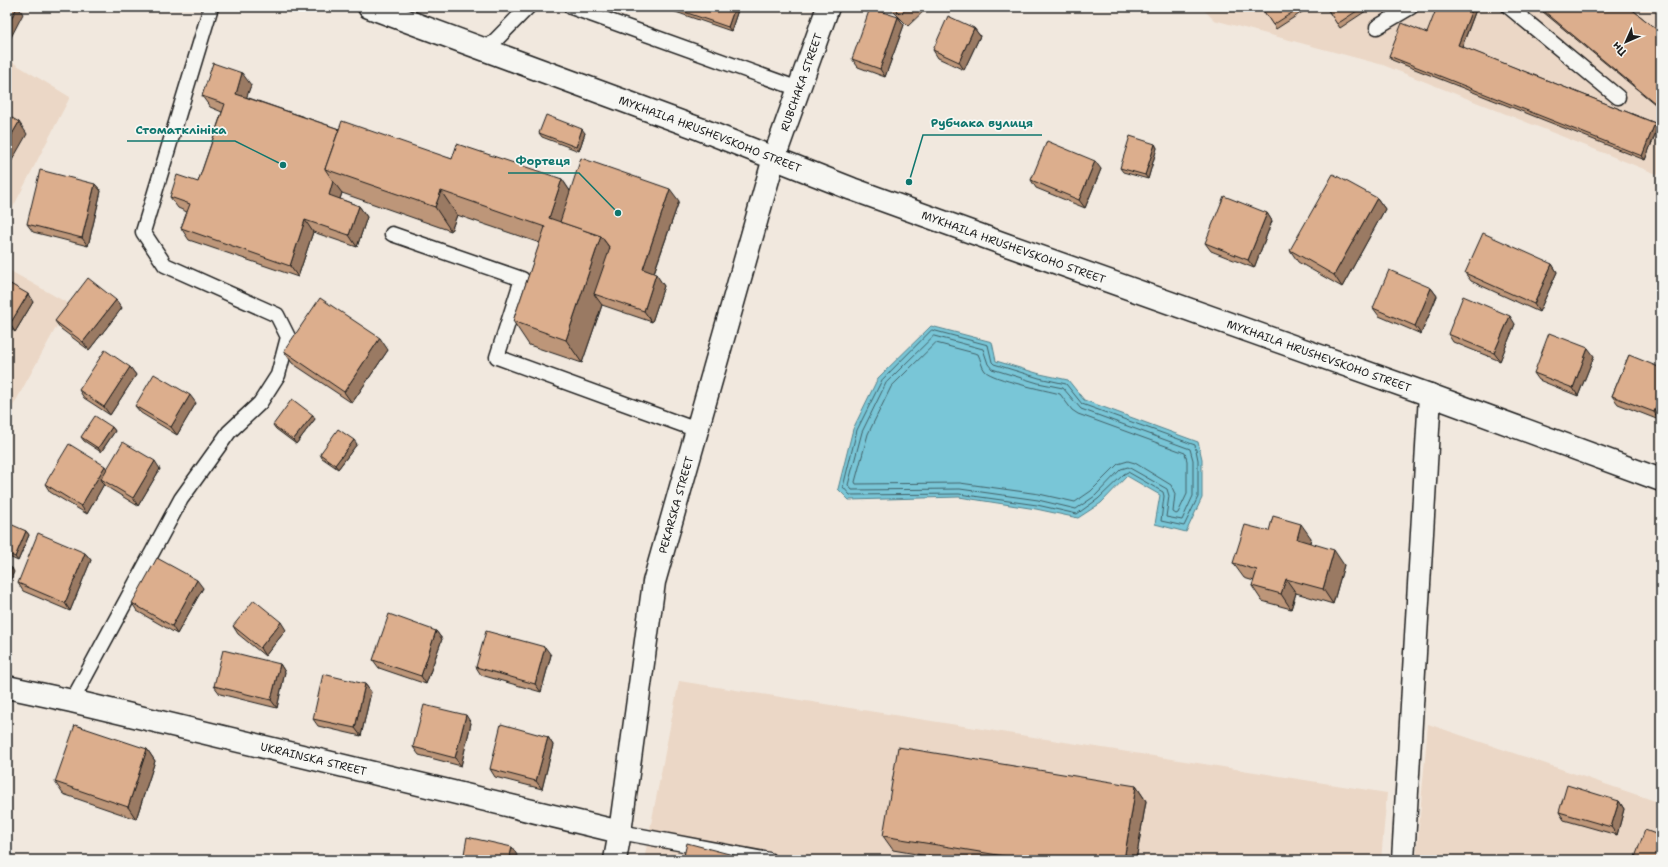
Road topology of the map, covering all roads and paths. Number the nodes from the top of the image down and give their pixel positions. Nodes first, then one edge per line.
1 (211, 7) edge
2 (369, 7) edge
3 (528, 7) edge
4 (571, 7) edge
5 (828, 7) edge
6 (1411, 7) edge
7 (1509, 7) edge
8 (1377, 28) dead end
9 (486, 50) junction
10 (798, 89) junction
11 (1618, 97) dead end
12 (774, 158) junction
13 (392, 234) dead end
14 (1430, 395) junction
15 (697, 430) junction
16 (1661, 480) edge
17 (7, 687) edge
18 (72, 701) junction
19 (620, 832) junction
20 (614, 860) edge
21 (769, 860) edge
22 (1403, 860) edge

1 - 18 lane
2 - 9 street, MYKHAILA HRUSHEVSKOHO STREET
3 - 9 lane
4 - 10 lane
5 - 10 street, RUBCHAKA STREET
6 - 8 lane
7 - 11 lane
9 - 12 street, MYKHAILA HRUSHEVSKOHO STREET
10 - 12 street, RUBCHAKA STREET
12 - 14 street, MYKHAILA HRUSHEVSKOHO STREET
12 - 15 street, PEKARSKA STREET
13 - 15 lane
14 - 16 street, MYKHAILA HRUSHEVSKOHO STREET
14 - 22 street
15 - 19 street, PEKARSKA STREET
17 - 18 street, UKRAINSKA STREET
18 - 19 street, UKRAINSKA STREET
19 - 20 street, PEKARSKA STREET
19 - 21 lane

